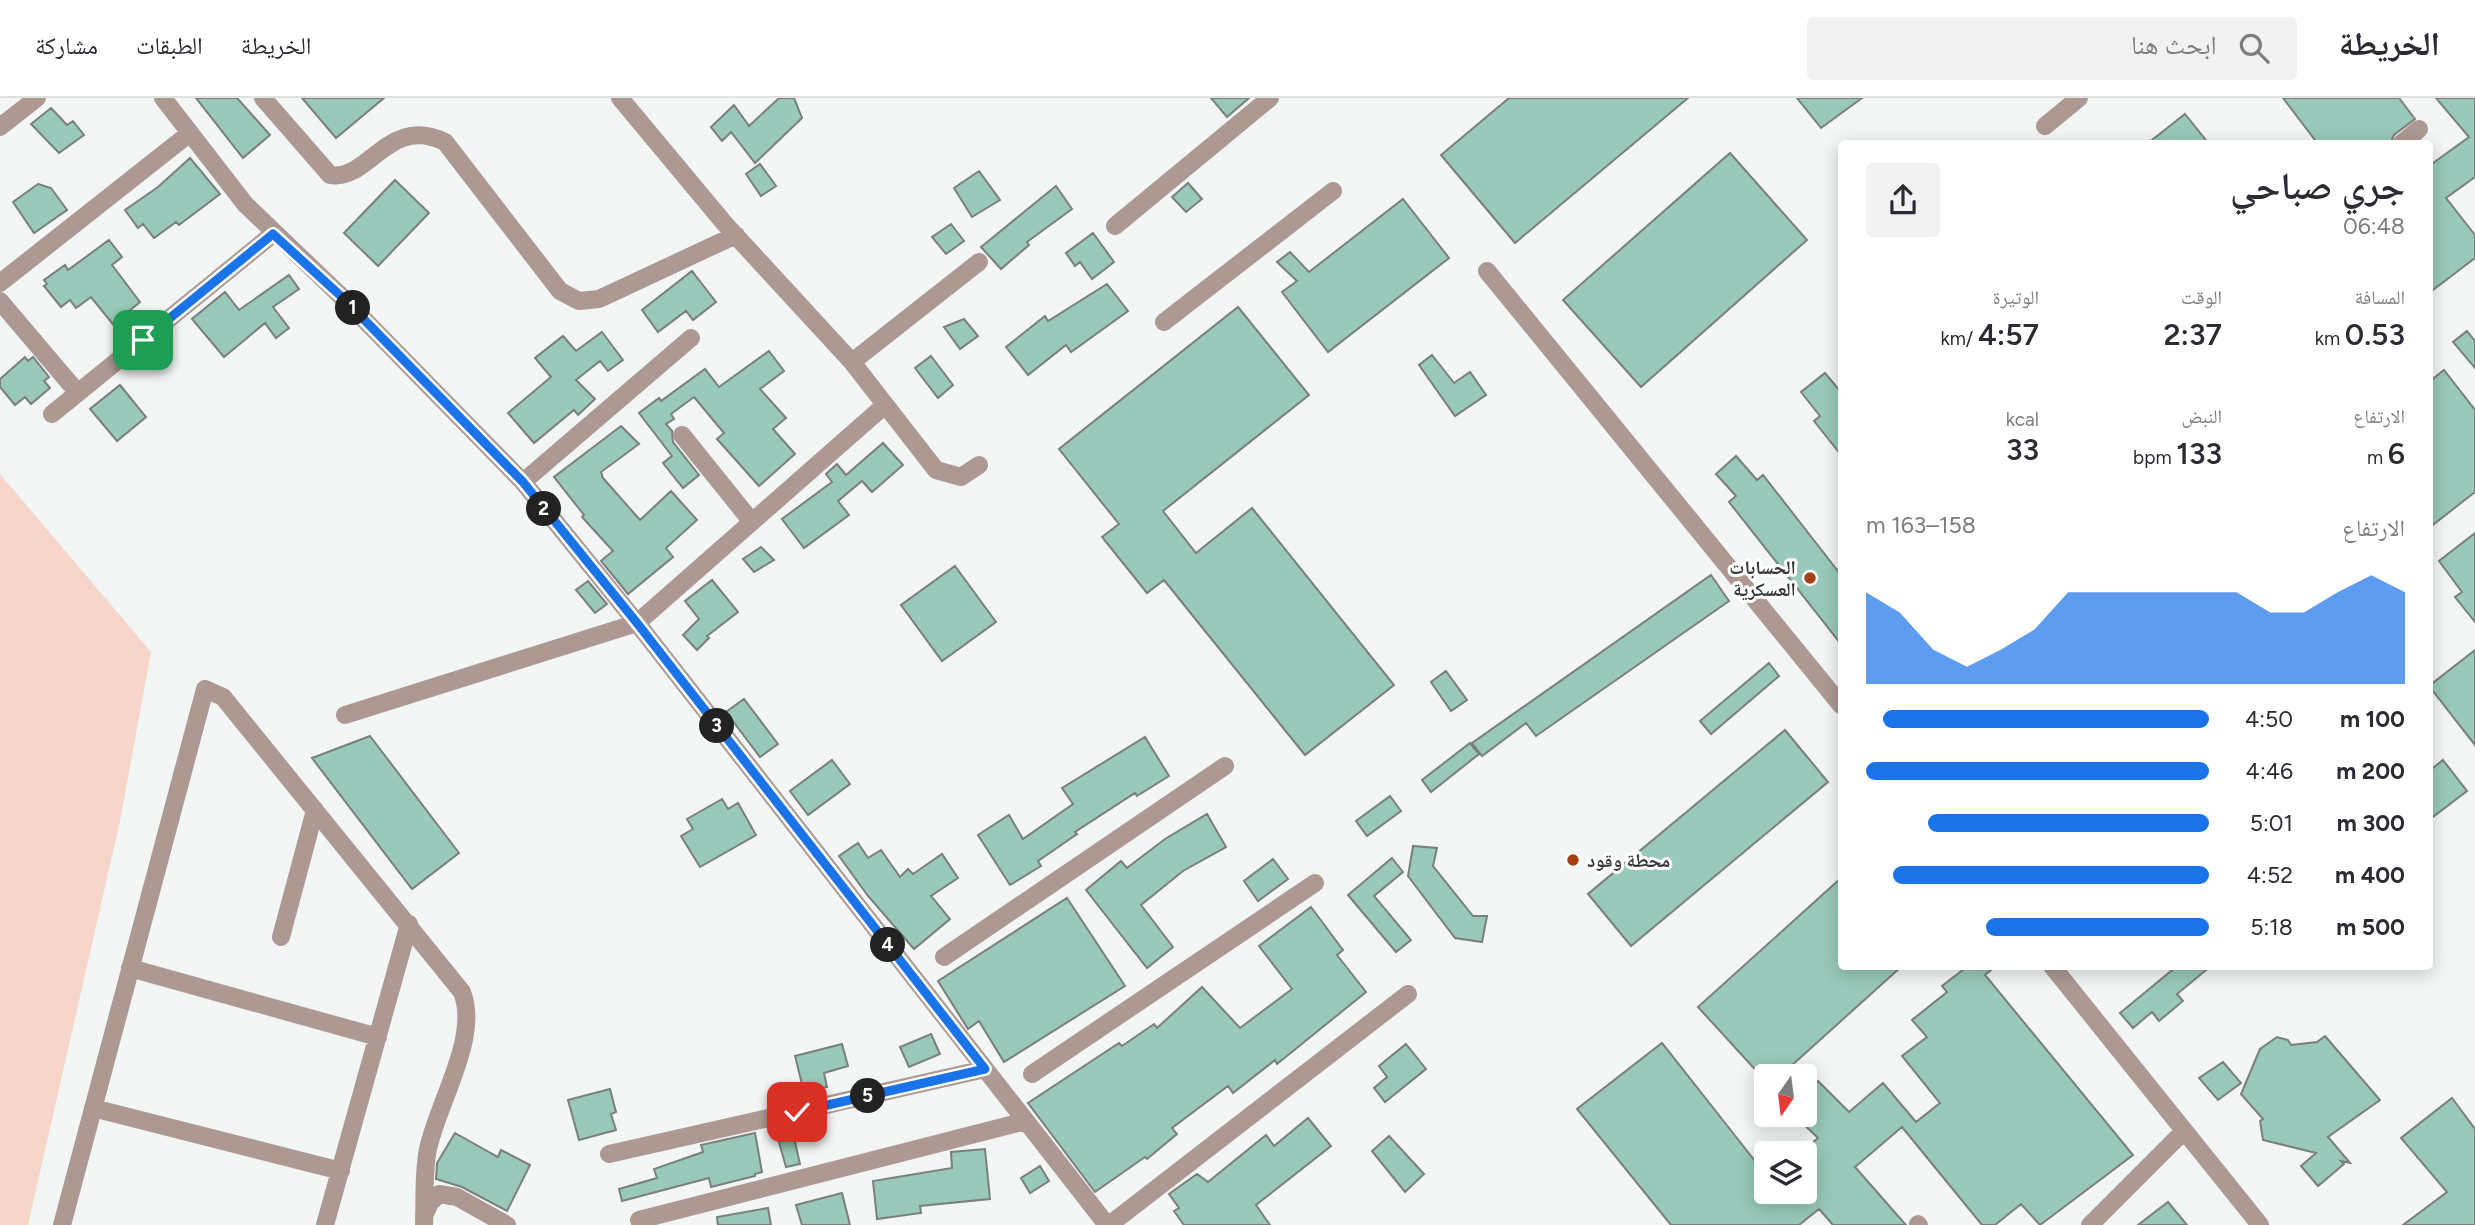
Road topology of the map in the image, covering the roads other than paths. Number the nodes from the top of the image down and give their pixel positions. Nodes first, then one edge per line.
1 (37, 98) edge
2 (163, 98) edge
3 (263, 98) edge
4 (620, 98) edge
5 (1270, 98) edge
6 (2079, 98) edge
7 (2045, 126) dead end
8 (0, 127) edge
9 (2419, 129) dead end
10 (190, 133) junction
11 (2407, 140) edge
12 (1333, 191) dead end
13 (1115, 226) dead end
14 (273, 234) junction
15 (736, 235) junction
16 (979, 262) dead end
17 (1487, 271) dead end
18 (0, 283) edge
19 (0, 301) edge
20 (1164, 322) dead end
21 (691, 338) dead end
22 (852, 362) junction
23 (78, 393) junction
24 (886, 405) junction
25 (52, 414) dead end
26 (682, 435) dead end
27 (979, 465) dead end
28 (523, 482) junction
29 (752, 522) junction
30 (637, 623) junction
31 (1838, 701) edge
32 (345, 715) dead end
33 (1225, 766) dead end
34 (315, 810) junction
35 (1315, 883) dead end
36 (409, 924) junction
37 (281, 937) dead end
38 (944, 957) dead end
39 (130, 968) junction
40 (2055, 970) edge
41 (1408, 994) dead end
42 (378, 1037) junction
43 (985, 1069) junction
44 (1032, 1074) dead end
45 (93, 1108) junction
46 (1026, 1121) junction
47 (2184, 1131) junction
48 (609, 1154) dead end
49 (341, 1171) junction
50 (424, 1220) edge
51 (639, 1220) dead end
52 (62, 1225) edge
53 (326, 1225) edge
54 (507, 1225) edge
55 (1108, 1225) edge
56 (2090, 1225) edge
57 (2260, 1225) edge

1 - 8 street
2 - 10 street
3 - 15 street
4 - 15 street
5 - 13 street
6 - 7 street
9 - 11 street
10 - 14 street
10 - 18 street
12 - 20 street
14 - 23 street
14 - 28 street
15 - 22 street
16 - 22 street
17 - 31 street
19 - 23 street
21 - 28 street
22 - 24 street
23 - 25 street
24 - 27 street
24 - 29 street
26 - 29 street
28 - 30 street
29 - 30 street
30 - 32 street
30 - 43 street
33 - 38 street
34 - 36 street
34 - 37 street
34 - 39 street
35 - 44 street
36 - 42 street
36 - 50 street
39 - 42 street
39 - 45 street
40 - 47 street
41 - 55 street
42 - 49 street
43 - 46 street
43 - 48 street
45 - 49 street
45 - 52 street
46 - 51 street
46 - 55 street
47 - 56 street
47 - 57 street
49 - 53 street
50 - 54 street

